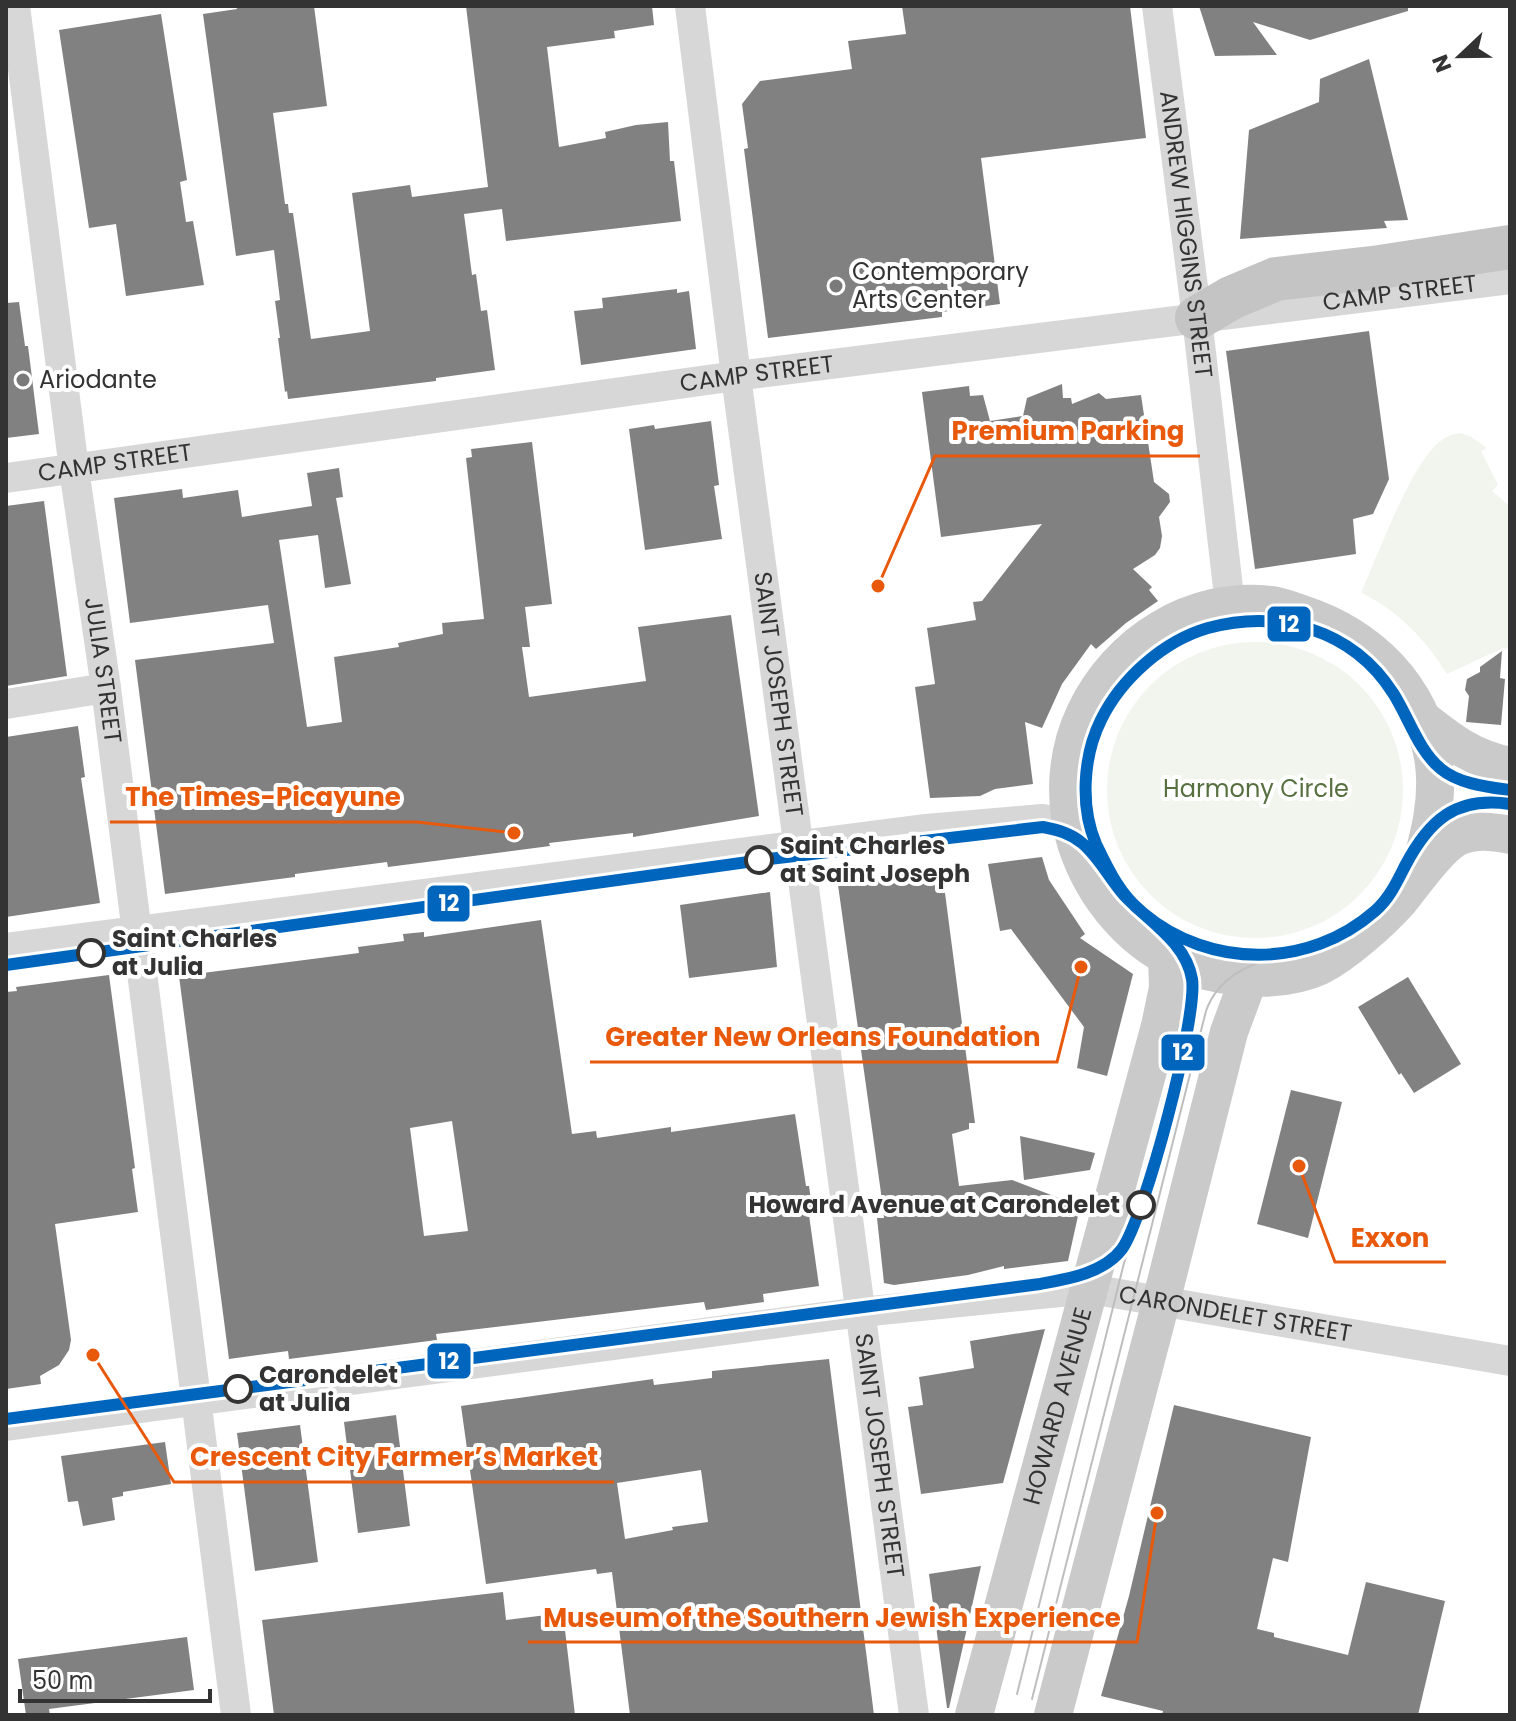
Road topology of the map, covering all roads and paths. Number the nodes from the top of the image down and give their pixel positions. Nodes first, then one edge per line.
1 (15, 6) edge
2 (690, 6) edge
3 (1157, 6) edge
4 (1510, 247) edge
5 (1510, 279) edge
6 (1197, 318) junction
7 (736, 376) junction
8 (74, 469) junction
9 (6, 478) edge
10 (1230, 605) junction
11 (106, 688) junction
12 (6, 704) edge
13 (1422, 719) junction
14 (1510, 766) edge
15 (1070, 825) junction
16 (1510, 835) edge
17 (799, 845) junction
18 (1418, 876) junction
19 (136, 931) junction
20 (6, 948) edge
21 (1167, 956) junction
22 (1249, 978) junction
23 (1090, 1289) junction
24 (1161, 1302) junction
25 (861, 1312) junction
26 (1510, 1361) edge
27 (195, 1402) junction
28 (6, 1426) edge
29 (236, 1715) edge
30 (914, 1715) edge
31 (974, 1715) edge
32 (1053, 1715) edge

1 - 8 street, JULIA STREET
2 - 7 street, SAINT JOSEPH STREET
3 - 6 street, ANDREW HIGGINS STREET
4 - 6 highway
5 - 6 street, CAMP STREET
6 - 7 street, CAMP STREET
6 - 10 street, ANDREW HIGGINS STREET
7 - 8 street, CAMP STREET
7 - 17 street, SAINT JOSEPH STREET
8 - 9 street, CAMP STREET
8 - 11 street, JULIA STREET
10 - 13 main road
10 - 15 main road
11 - 12 street
11 - 19 street, JULIA STREET
13 - 14 main road
13 - 18 main road
15 - 17 street
15 - 21 main road
16 - 18 main road
17 - 19 street
17 - 25 street, SAINT JOSEPH STREET
18 - 22 main road
19 - 20 street
19 - 27 street, JULIA STREET
21 - 22 main road
21 - 23 main road, HOWARD AVENUE
22 - 24 main road
23 - 24 street, CARONDELET STREET
23 - 25 street, CARONDELET STREET
23 - 31 main road, HOWARD AVENUE
24 - 26 street, CARONDELET STREET
24 - 32 main road
25 - 27 street, CARONDELET STREET
25 - 30 street, SAINT JOSEPH STREET
27 - 28 street, CARONDELET STREET
27 - 29 street, JULIA STREET

